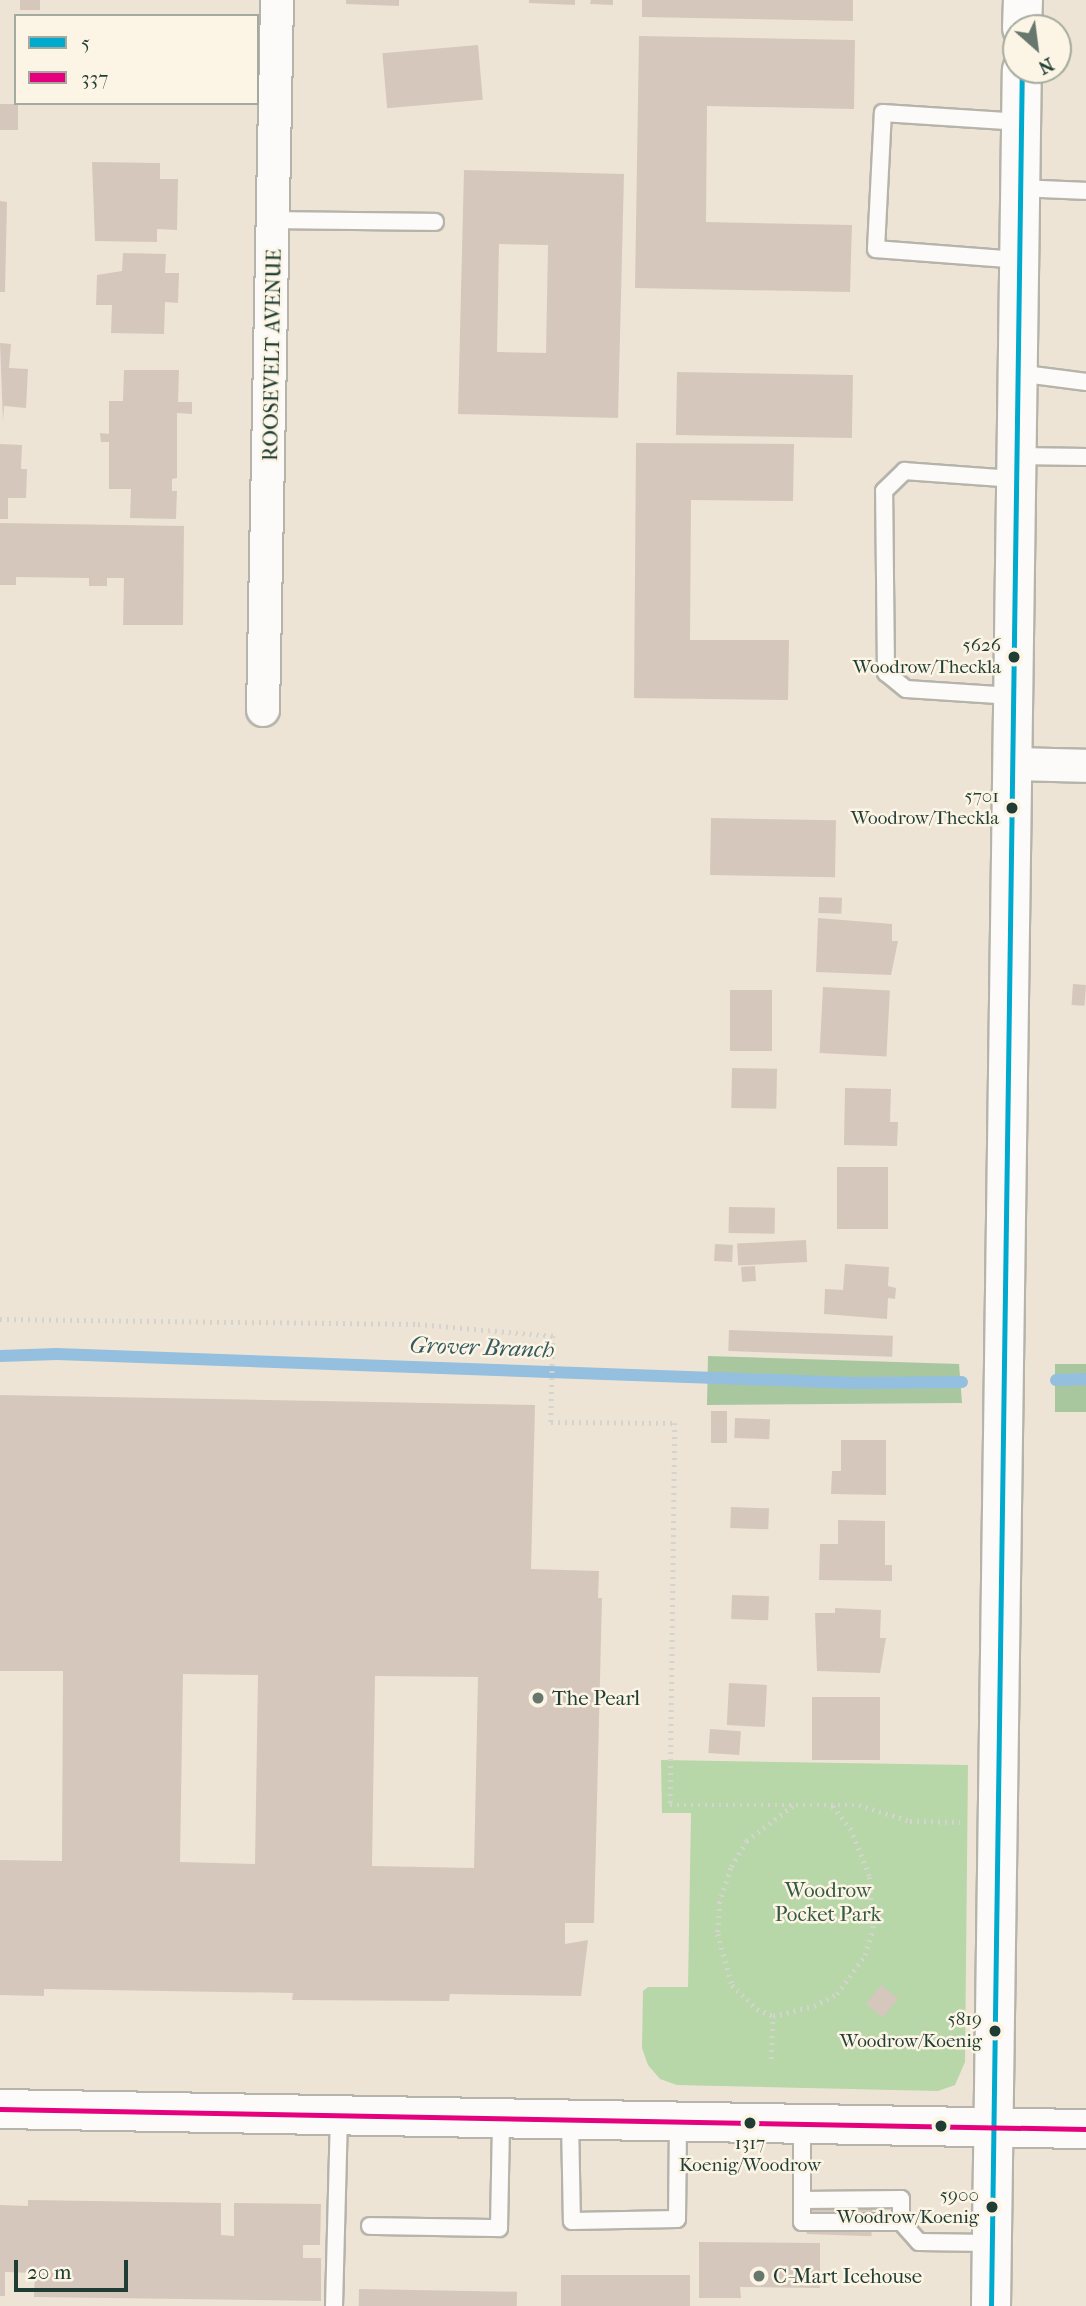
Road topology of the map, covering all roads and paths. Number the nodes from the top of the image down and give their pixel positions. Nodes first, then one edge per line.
1 (277, 0) edge
2 (1021, 84) edge
3 (1021, 122) junction
4 (1020, 188) junction
5 (1086, 191) edge
6 (275, 220) junction
7 (435, 222) dead end
8 (1019, 260) junction
9 (1017, 373) junction
10 (1086, 382) edge
11 (1086, 457) edge
12 (1015, 467) junction
13 (1012, 696) junction
14 (263, 710) dead end
15 (1012, 764) junction
16 (1086, 766) edge
17 (0, 1319) edge
18 (794, 1805) junction
19 (832, 1805) junction
20 (961, 1822) dead end
21 (773, 2016) junction
22 (771, 2059) dead end
23 (0, 2109) edge
24 (339, 2116) junction
25 (501, 2119) junction
26 (570, 2120) junction
27 (678, 2122) junction
28 (803, 2124) junction
29 (991, 2128) junction
30 (1086, 2129) edge
31 (370, 2226) dead end
32 (991, 2243) junction
33 (334, 2306) edge
34 (991, 2306) edge

1 - 6 street, ROOSEVELT AVENUE
2 - 3 street
3 - 4 street
3 - 8 lane
4 - 5 lane
4 - 8 street
6 - 7 lane
6 - 14 street, ROOSEVELT AVENUE
8 - 9 street
9 - 10 lane
9 - 12 street
11 - 12 lane
12 - 13 street
12 - 13 lane
13 - 15 street
15 - 16 street
15 - 29 street
17 - 18 path
18 - 19 path
18 - 21 path
19 - 20 path
19 - 21 path
21 - 22 path
23 - 24 street
24 - 25 street
24 - 33 lane
25 - 26 street
25 - 31 lane
26 - 27 street
26 - 27 lane
27 - 28 street
28 - 29 street
28 - 32 lane
29 - 30 street
29 - 32 street
32 - 34 street

